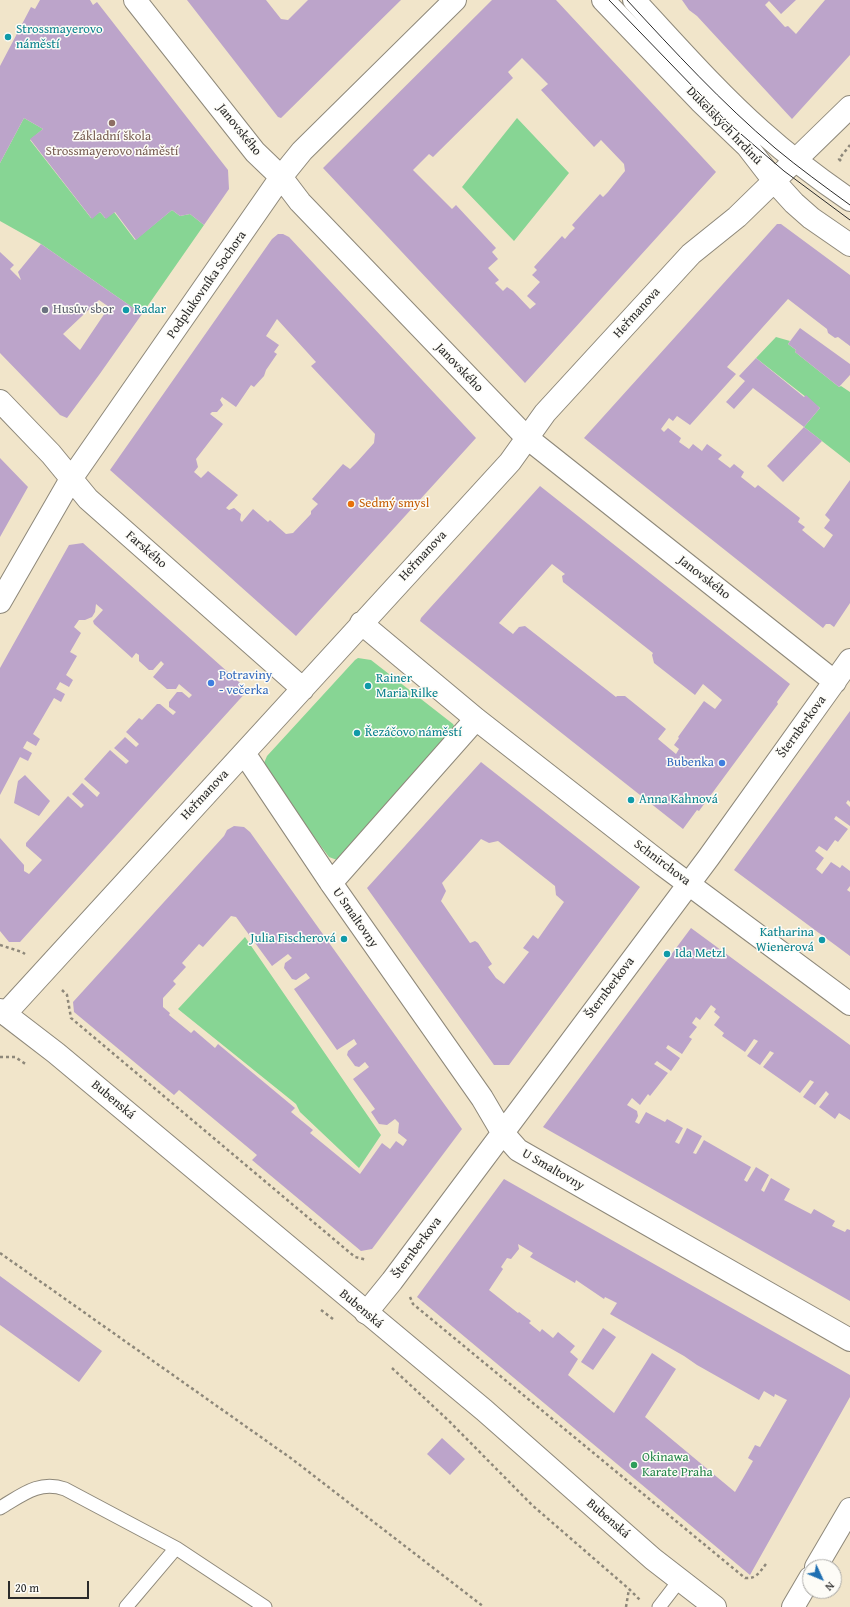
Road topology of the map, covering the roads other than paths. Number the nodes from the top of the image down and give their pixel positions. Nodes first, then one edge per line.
1 (135, 0) edge
2 (455, 0) edge
3 (603, 0) edge
4 (634, 0) edge
5 (850, 107) edge
6 (795, 160) junction
7 (281, 177) junction
8 (774, 182) junction
9 (850, 200) edge
10 (850, 245) edge
11 (0, 401) edge
12 (526, 437) junction
13 (71, 479) junction
14 (0, 602) edge
15 (361, 623) junction
16 (850, 660) edge
17 (835, 682) junction
18 (303, 689) junction
19 (476, 719) junction
20 (244, 753) junction
21 (331, 883) junction
22 (688, 884) junction
23 (850, 1004) edge
24 (1, 1014) edge
25 (502, 1132) junction
26 (366, 1313) junction
27 (850, 1340) edge
28 (0, 1508) edge
29 (850, 1509) edge
30 (176, 1548) junction
31 (821, 1559) edge
32 (679, 1581) junction
33 (802, 1592) edge
34 (126, 1607) edge
35 (264, 1607) edge
36 (659, 1607) edge
37 (715, 1607) edge
38 (793, 1607) edge

1 - 7 street, Janovského
2 - 7 street, Podplukovníka Sochora
3 - 8 street, Dukelských hrdinů
4 - 6 street, Dukelských hrdinů
5 - 6 street, Heřmanova
6 - 8 street, Heřmanova
6 - 9 street, Dukelských hrdinů
7 - 12 street, Janovského
7 - 13 street, Podplukovníka Sochora
8 - 10 street, Dukelských hrdinů
8 - 12 street, Heřmanova
11 - 13 street, Farského
12 - 15 street, Heřmanova
12 - 17 street, Janovského
13 - 14 street, Podplukovníka Sochora
13 - 18 street, Farského
15 - 18 street, Heřmanova
15 - 19 street
16 - 17 street, Šternberkova
17 - 22 street, Šternberkova
18 - 20 street, Heřmanova
19 - 21 street
19 - 22 street, Schnirchova
20 - 21 street
20 - 24 street, Heřmanova
21 - 25 street, U Smaltovny
22 - 23 street, Schnirchova
22 - 25 street, Šternberkova
24 - 26 street, Bubenská
25 - 26 street, Šternberkova
25 - 27 street, U Smaltovny
26 - 32 street, Bubenská
28 - 30 lane
29 - 31 street
30 - 34 lane
30 - 35 lane
32 - 36 lane
32 - 37 street, Bubenská
33 - 38 street

